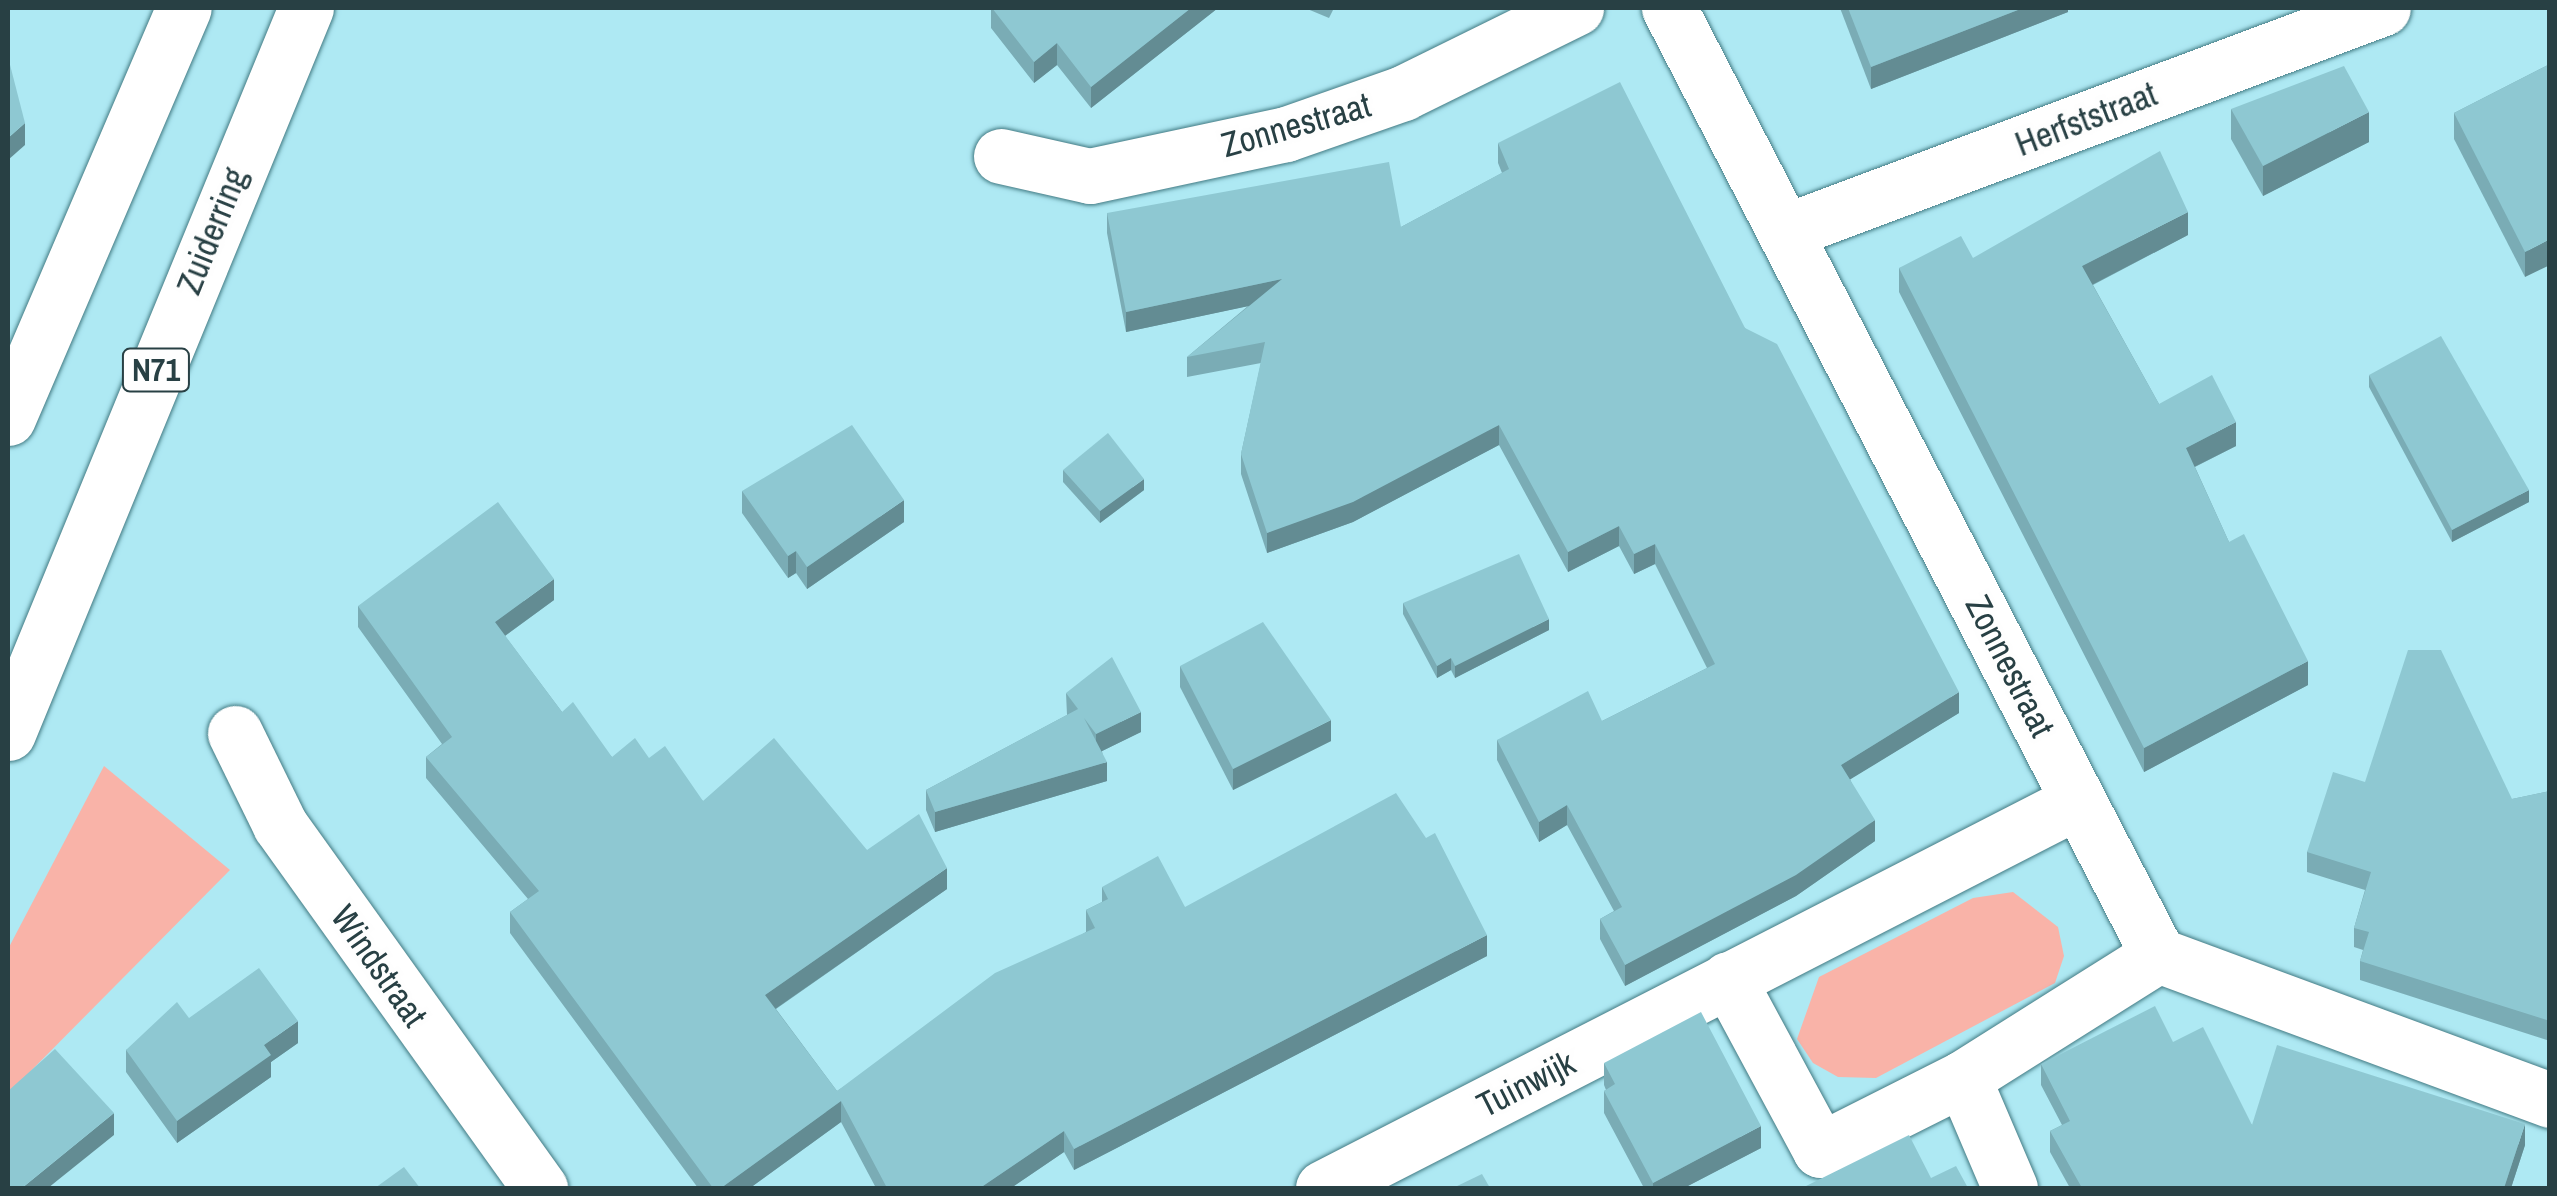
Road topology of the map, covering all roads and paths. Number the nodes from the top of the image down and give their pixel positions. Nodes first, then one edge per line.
1 (184, 8) edge
2 (306, 8) edge
3 (1576, 8) edge
4 (1669, 8) edge
5 (2383, 8) edge
6 (1001, 156) dead end
7 (1789, 230) junction
8 (8, 418) edge
9 (8, 733) edge
10 (235, 733) dead end
11 (2078, 801) junction
12 (2158, 955) junction
13 (1728, 979) junction
14 (1963, 1078) junction
15 (2550, 1100) edge
16 (540, 1188) edge
17 (1323, 1188) edge
18 (2010, 1188) edge

1 - 8 main road
2 - 9 main road, Zuiderring / N71
3 - 6 main road, Zonnestraat
4 - 7 main road, Zonnestraat
5 - 7 main road, Herfststraat
7 - 11 main road, Zonnestraat
10 - 16 main road, Windstraat
11 - 12 main road, Zonnestraat
11 - 13 main road, Tuinwijk
12 - 14 main road
12 - 15 main road
13 - 14 main road
13 - 17 main road, Tuinwijk
14 - 18 main road

